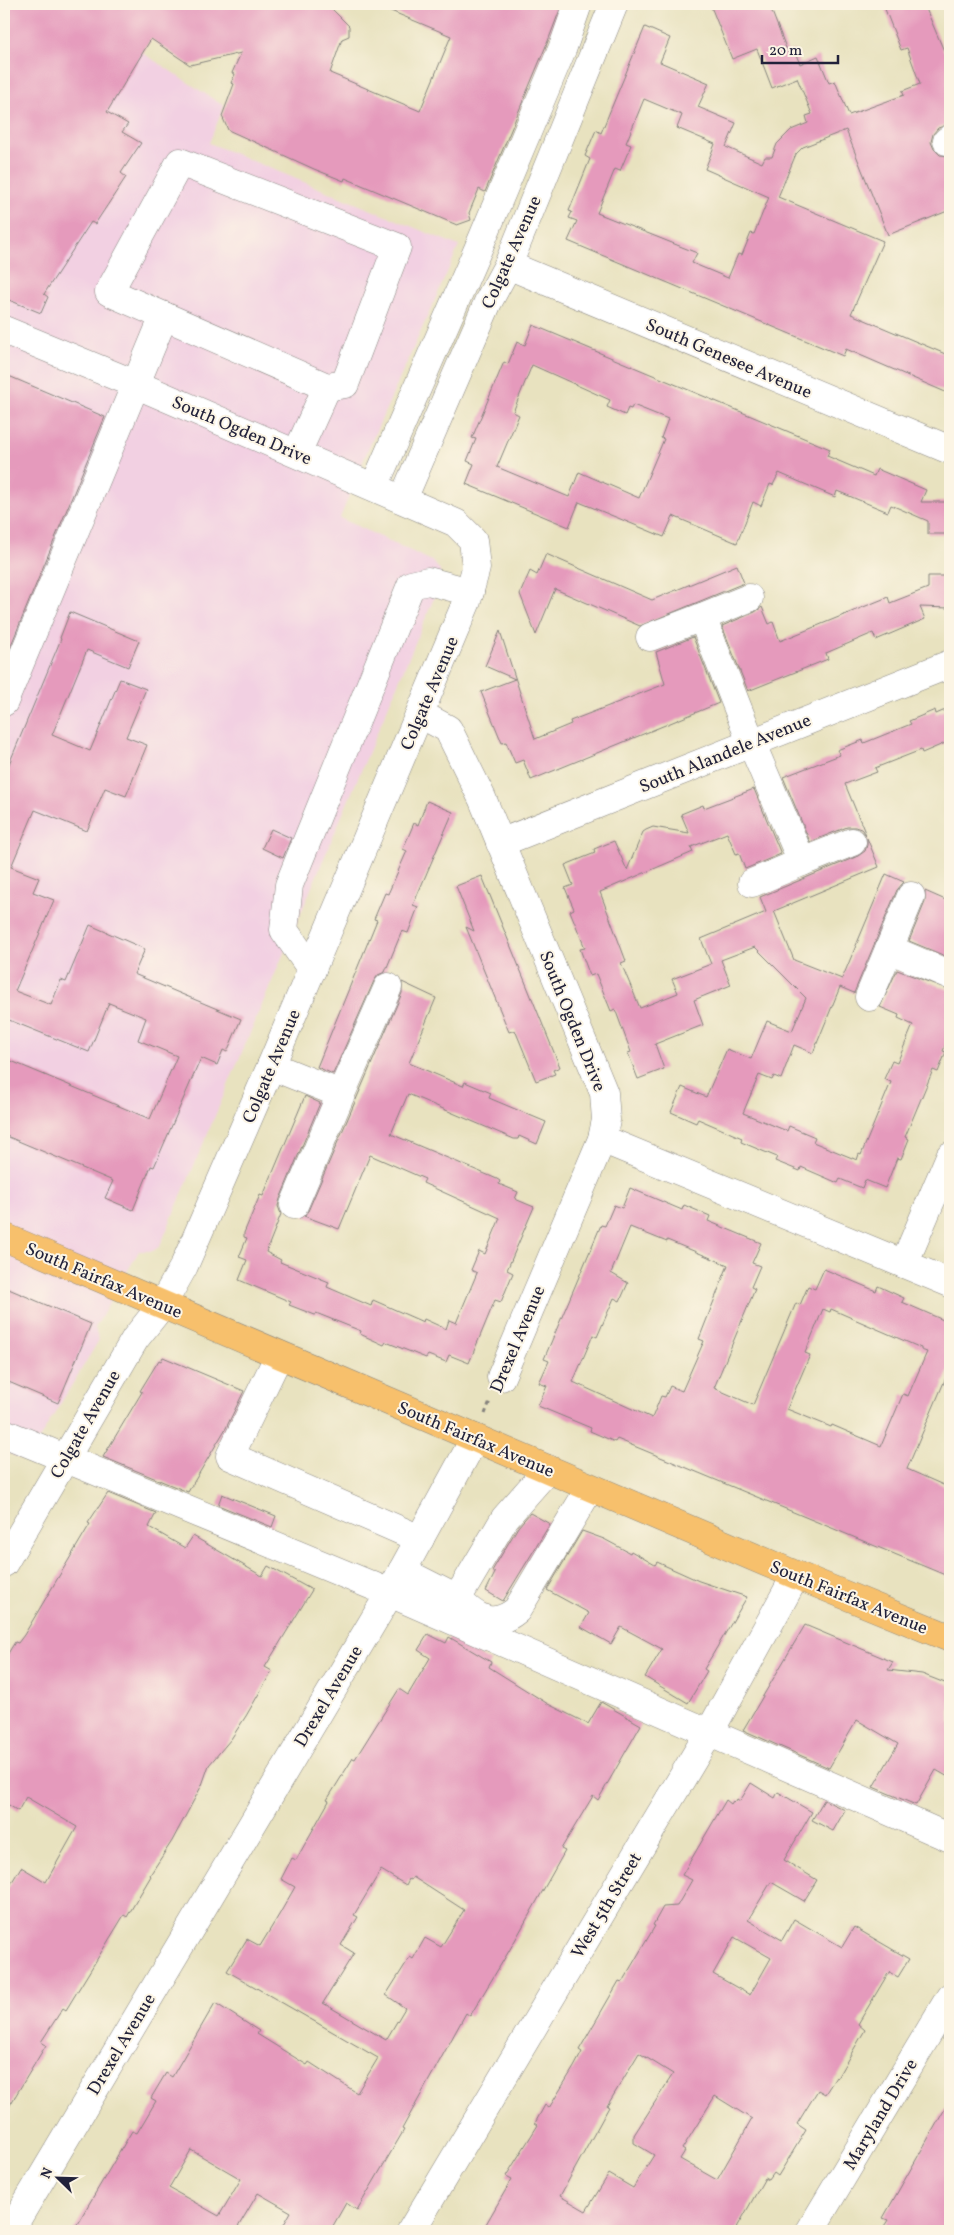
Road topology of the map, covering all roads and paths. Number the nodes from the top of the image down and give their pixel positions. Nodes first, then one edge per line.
1 (578, 4) edge
2 (614, 4) edge
3 (508, 265) junction
4 (164, 316) junction
5 (4, 330) edge
6 (136, 384) junction
7 (327, 387) junction
8 (950, 450) edge
9 (297, 453) junction
10 (374, 487) junction
11 (403, 499) junction
12 (473, 540) joint
13 (470, 592) junction
14 (749, 598) dead end
15 (702, 617) junction
16 (650, 637) dead end
17 (950, 664) edge
18 (4, 702) edge
19 (420, 714) junction
20 (751, 742) junction
21 (852, 842) dead end
22 (500, 843) junction
23 (802, 862) junction
24 (752, 883) dead end
25 (911, 896) dead end
26 (889, 948) junction
27 (312, 970) junction
28 (950, 975) edge
29 (388, 987) dead end
30 (869, 997) dead end
31 (271, 1066) junction
32 (341, 1094) junction
33 (602, 1138) junction
34 (950, 1156) edge
35 (294, 1205) dead end
36 (4, 1238) edge
37 (904, 1264) junction
38 (950, 1283) edge
39 (162, 1305) junction
40 (279, 1355) junction
41 (501, 1377) joint
42 (4, 1433) edge
43 (475, 1438) junction
44 (65, 1459) junction
45 (548, 1469) junction
46 (590, 1488) junction
47 (420, 1539) junction
48 (4, 1563) edge
49 (796, 1575) junction
50 (396, 1582) junction
51 (465, 1613) junction
52 (950, 1638) edge
53 (709, 1733) junction
54 (950, 1838) edge
55 (950, 1996) edge
56 (10, 2231) edge
57 (411, 2231) edge
58 (810, 2231) edge

1 - 10 street
2 - 3 street, Colgate Avenue
3 - 8 street, South Genesee Avenue
3 - 11 street, Colgate Avenue
4 - 6 street
4 - 7 street
4 - 7 street
5 - 6 street, South Ogden Drive
6 - 9 street, South Ogden Drive
6 - 18 street
7 - 9 street
9 - 10 street, South Ogden Drive
10 - 11 street, South Ogden Drive
11 - 12 street, South Ogden Drive
12 - 13 street, Colgate Avenue
13 - 19 street, Colgate Avenue
13 - 27 street
14 - 15 street
15 - 16 street
15 - 20 street
17 - 20 street, South Alandele Avenue
19 - 22 street, South Ogden Drive
19 - 27 street, Colgate Avenue
20 - 22 street, South Alandele Avenue
20 - 23 street
21 - 23 street
22 - 33 street, South Ogden Drive
23 - 24 street
25 - 26 street
26 - 28 street
26 - 30 street
27 - 31 street, Colgate Avenue
29 - 32 street
31 - 32 street
31 - 39 street, Colgate Avenue
32 - 35 street
33 - 37 street
33 - 41 street, Drexel Avenue
34 - 37 street
36 - 39 main road, South Fairfax Avenue
37 - 38 street
39 - 40 main road, South Fairfax Avenue
39 - 44 street, Colgate Avenue
40 - 43 main road, South Fairfax Avenue
40 - 47 street
41 - 43 path, Drexel Avenue
42 - 44 street
43 - 45 main road, South Fairfax Avenue
43 - 47 street, Drexel Avenue
44 - 48 street, Colgate Avenue
44 - 50 street
45 - 46 main road, South Fairfax Avenue
45 - 51 street
46 - 49 main road, South Fairfax Avenue
46 - 51 street
47 - 50 street, Drexel Avenue
49 - 52 main road, South Fairfax Avenue
49 - 53 street, West 5th Street
50 - 51 street
50 - 56 street, Drexel Avenue
51 - 53 street
53 - 54 street
53 - 57 street, West 5th Street
55 - 58 street, Maryland Drive

